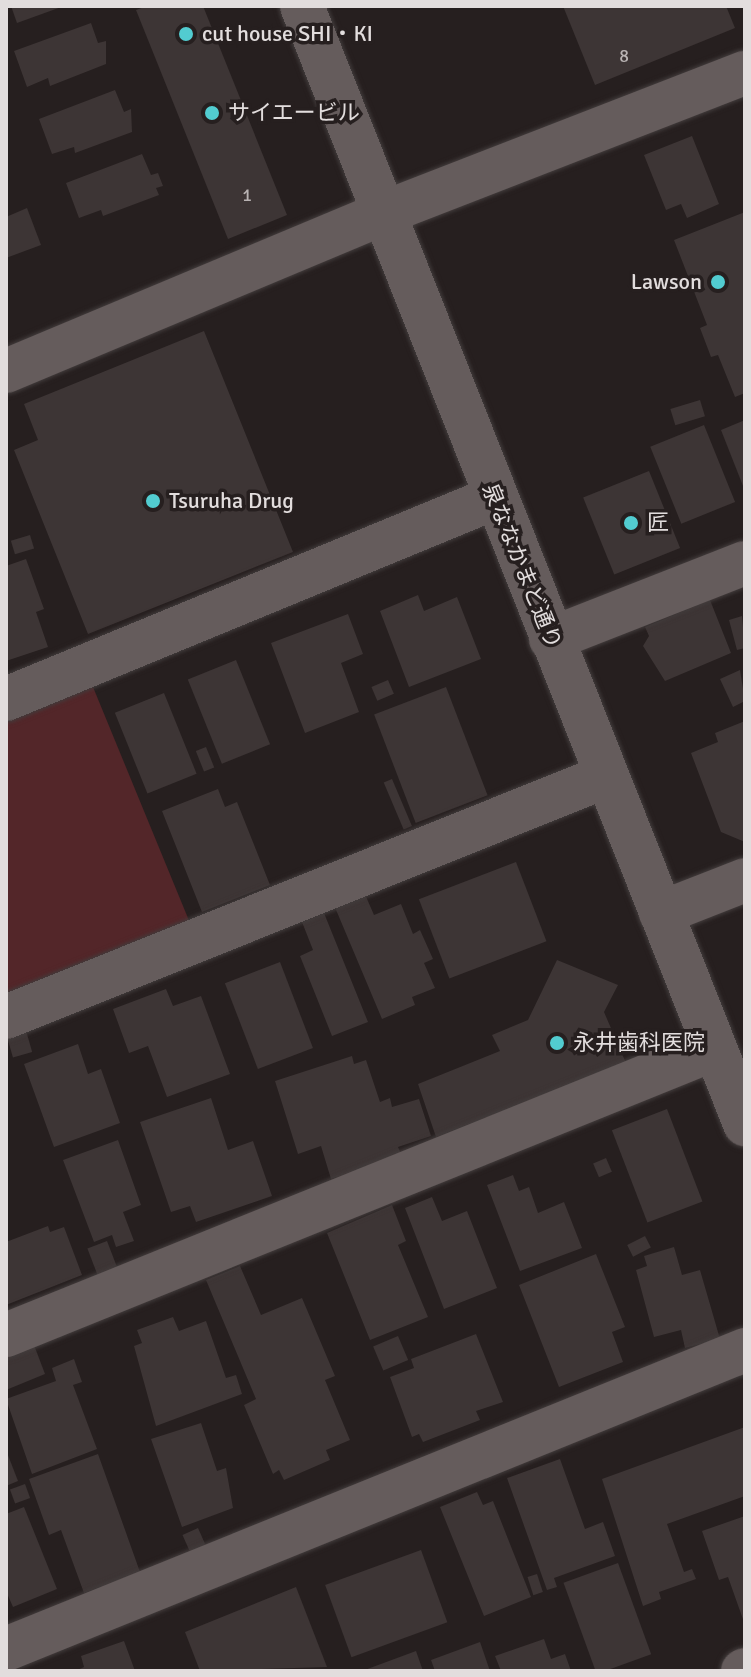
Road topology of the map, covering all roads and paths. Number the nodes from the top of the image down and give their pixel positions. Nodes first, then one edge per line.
1 (302, 6) edge
2 (745, 73) edge
3 (386, 212) junction
4 (6, 371) edge
5 (494, 498) junction
6 (745, 563) edge
7 (551, 639) junction
8 (6, 699) edge
9 (606, 776) junction
10 (745, 880) edge
11 (661, 913) junction
12 (6, 1017) edge
13 (714, 1049) junction
14 (745, 1124) edge
15 (6, 1335) edge
16 (745, 1350) edge
17 (6, 1649) edge

1 - 3 street, 泉ななかまど通り
2 - 3 street
3 - 4 street
3 - 5 street, 泉ななかまど通り
5 - 7 street, 泉ななかまど通り
5 - 8 street
6 - 7 street
7 - 9 street, 泉ななかまど通り
9 - 11 street, 泉ななかまど通り
9 - 12 street
10 - 11 street
11 - 13 street, 泉ななかまど通り
13 - 14 street, 泉ななかまど通り
13 - 15 street
16 - 17 street

